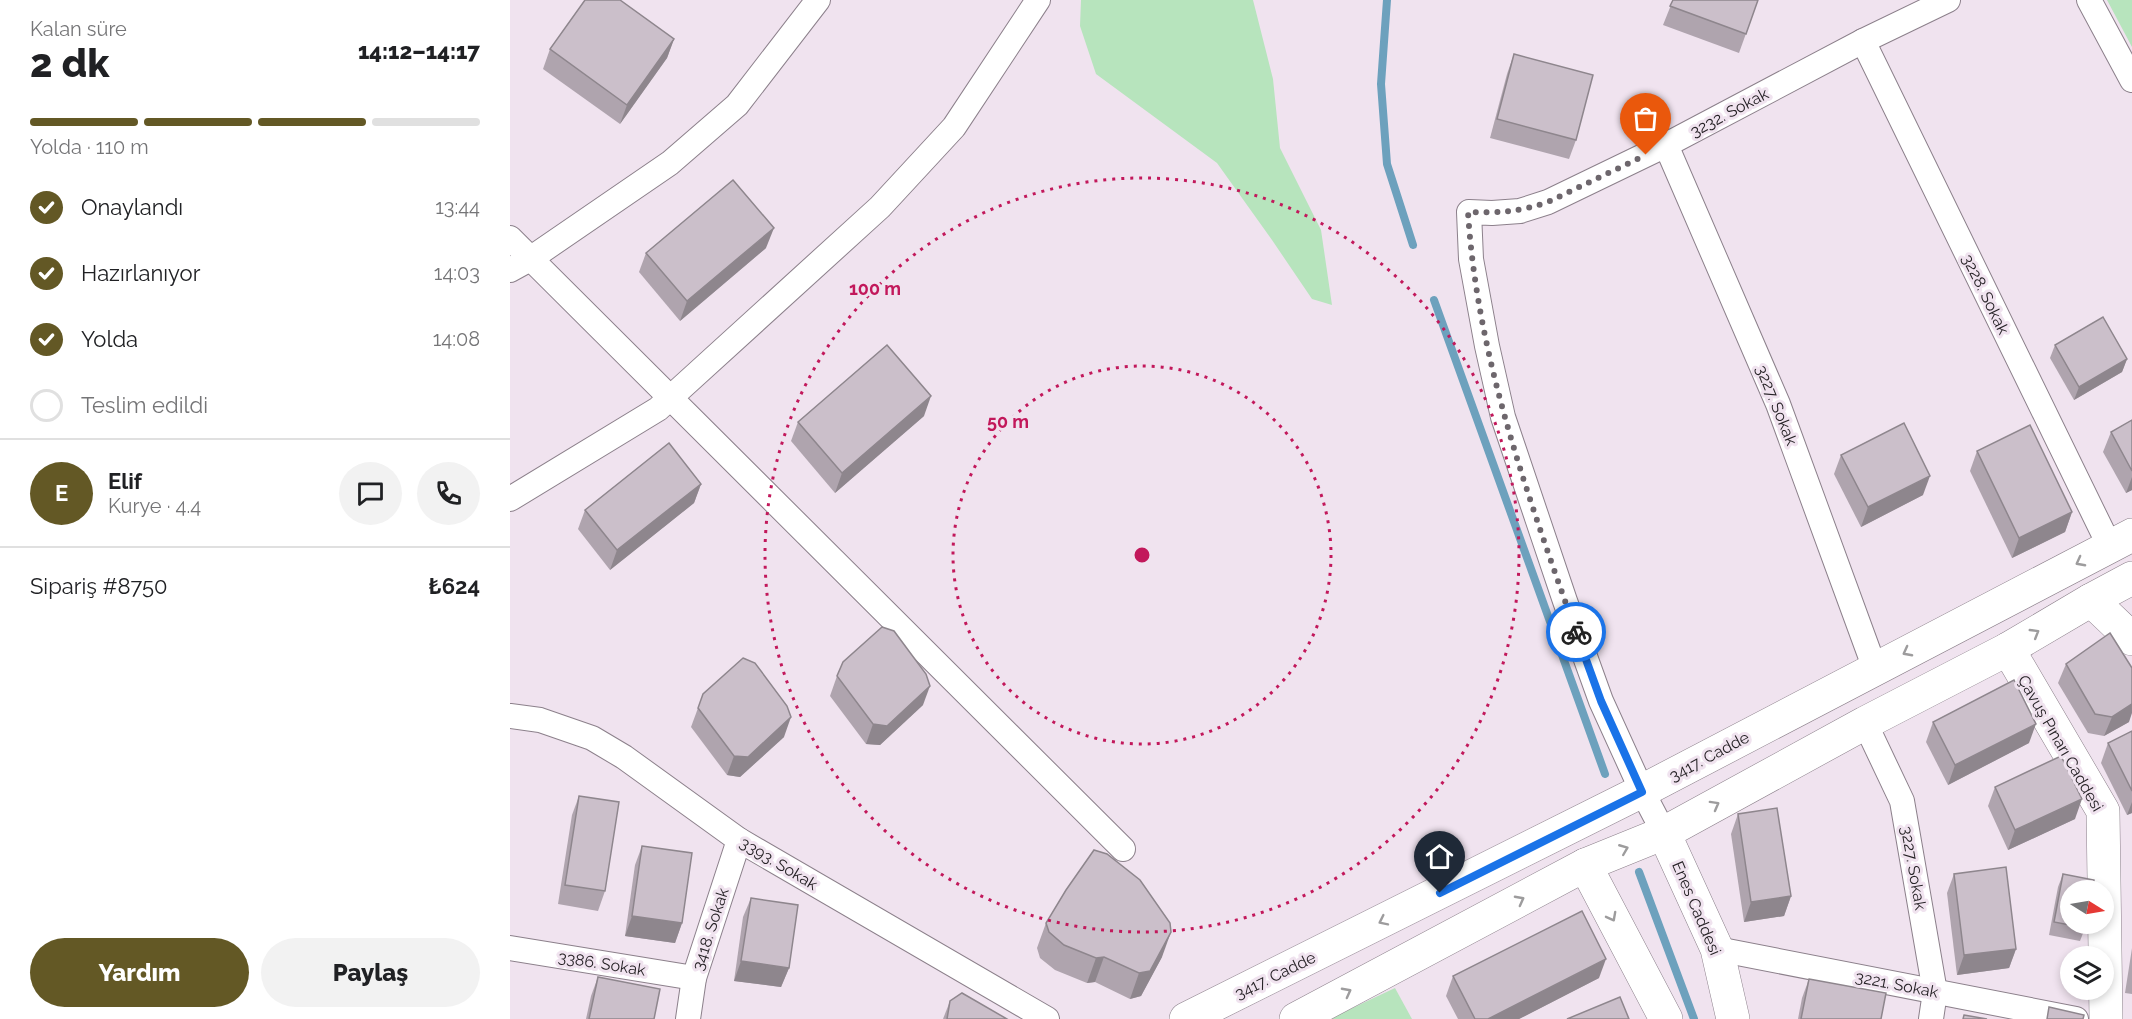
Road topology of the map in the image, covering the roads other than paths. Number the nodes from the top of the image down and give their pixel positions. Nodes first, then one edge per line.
1 (818, 0) edge
2 (1038, 0) edge
3 (1948, 0) edge
4 (2089, 0) edge
5 (1863, 41) junction
6 (2132, 80) edge
7 (1666, 145) junction
8 (510, 238) edge
9 (520, 265) edge
10 (670, 398) junction
11 (510, 499) edge
12 (2121, 541) edge
13 (2132, 578) edge
14 (2091, 600) junction
15 (2132, 639) edge
16 (2008, 649) junction
17 (1875, 669) junction
18 (510, 716) edge
19 (1865, 723) junction
20 (1642, 792) junction
21 (1566, 830) junction
22 (1664, 833) junction
23 (739, 840) junction
24 (1123, 849) dead end
25 (1585, 865) junction
26 (510, 948) edge
27 (1717, 949) junction
28 (694, 978) junction
29 (1935, 992) junction
30 (688, 1019) edge
31 (1047, 1019) edge
32 (1186, 1019) edge
33 (1296, 1019) edge
34 (1666, 1019) edge
35 (1733, 1019) edge
36 (1931, 1019) edge
37 (2076, 1019) edge
38 (2106, 1019) edge

1 - 9 street
2 - 10 street
3 - 5 street, 3232. Sokak
4 - 6 street
5 - 7 street, 3232. Sokak
5 - 12 street, 3228. Sokak
7 - 17 street, 3227. Sokak
7 - 20 street, 3232. Sokak
8 - 9 street
9 - 10 street
10 - 11 street
10 - 24 street
12 -> 17 street, 3417. Cadde
13 - 14 street
14 - 15 street
16 -> 14 street
16 - 19 street
16 - 38 street, Çavuş Pınarı Caddesi
17 - 20 street, 3417. Cadde
18 - 23 street, 3393. Sokak
22 -> 19 street
19 - 29 street, 3227. Sokak
20 - 21 street, 3417. Cadde
20 - 22 street
21 - 25 street
21 -> 32 street, 3417. Cadde
25 -> 22 street
22 - 27 street, Enes Caddesi
23 - 28 street, 3418. Sokak
23 - 31 street, 3393. Sokak
33 -> 25 street
25 -> 34 street
26 - 28 street, 3386. Sokak
27 - 29 street, 3221. Sokak
27 - 35 street, Enes Caddesi
28 - 30 street, 3418. Sokak
29 - 36 street, 3227. Sokak
29 - 37 street, 3221. Sokak

